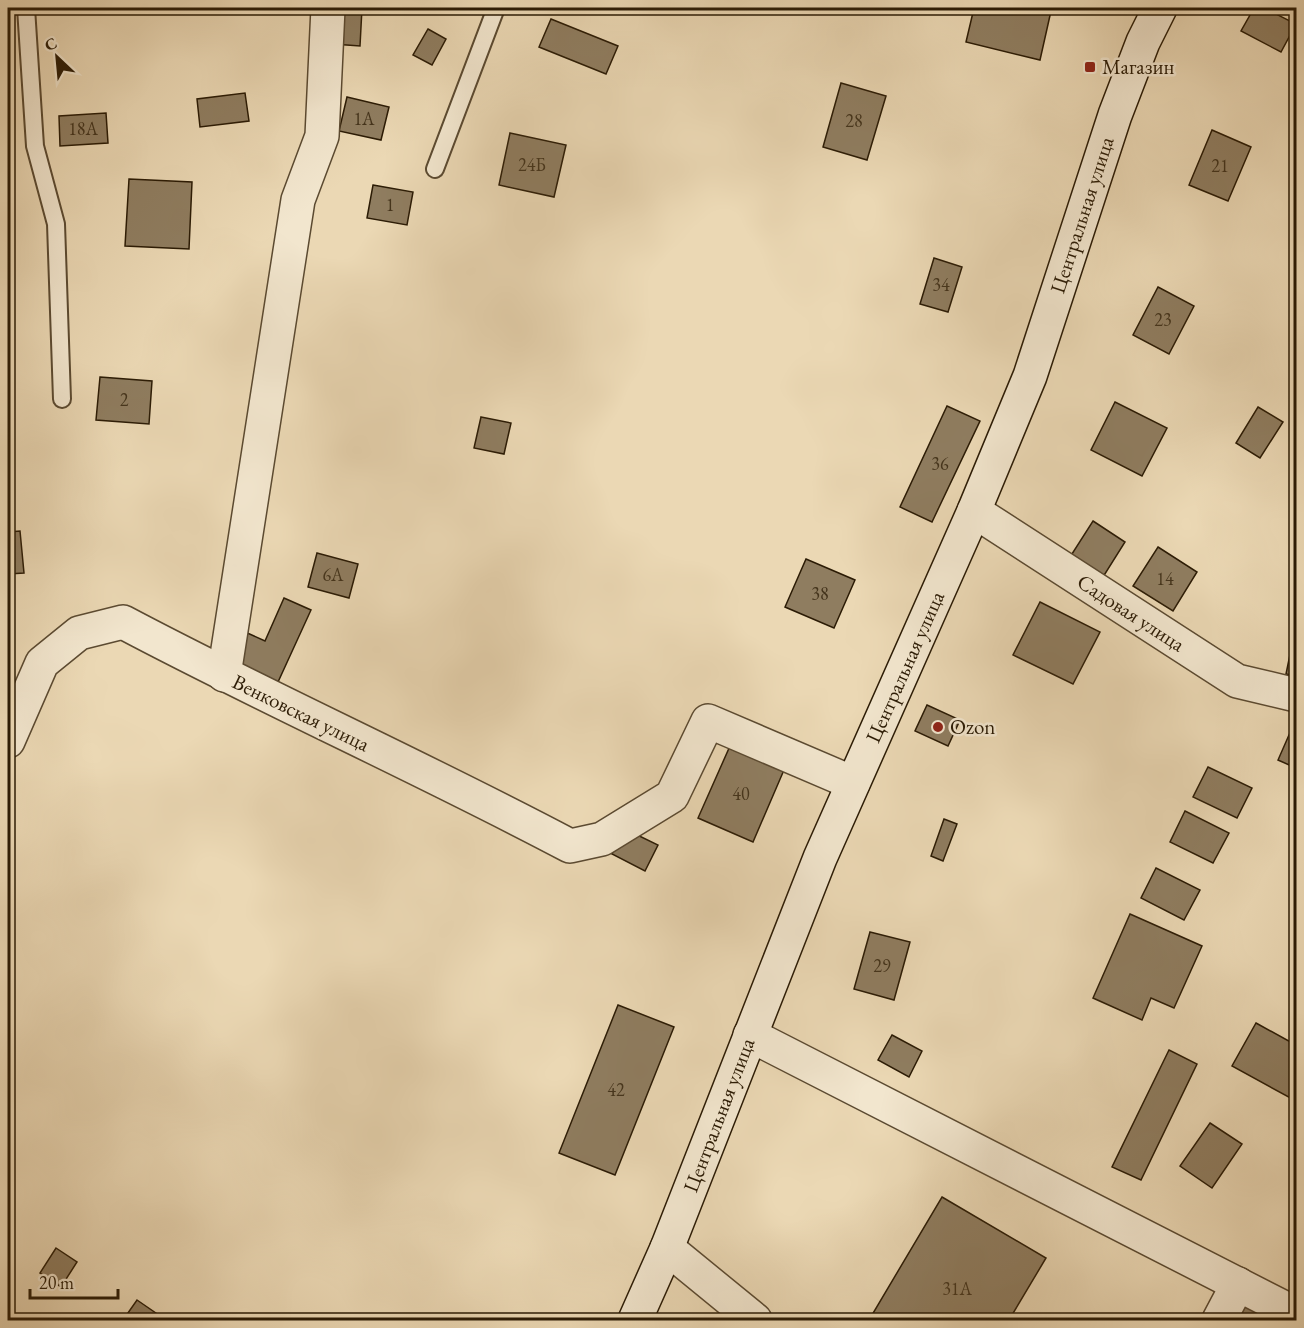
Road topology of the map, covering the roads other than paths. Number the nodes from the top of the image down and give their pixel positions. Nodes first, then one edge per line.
1 (26, 8) edge
2 (327, 8) edge
3 (496, 8) edge
4 (1160, 8) edge
5 (435, 170) dead end
6 (62, 399) dead end
7 (974, 511) junction
8 (224, 675) junction
9 (1296, 695) edge
10 (8, 741) edge
11 (853, 783) junction
12 (750, 1035) junction
13 (667, 1248) junction
14 (1238, 1284) junction
15 (1296, 1314) edge
16 (635, 1320) edge
17 (755, 1320) edge
18 (1219, 1320) edge

1 - 6 lane
2 - 8 street, Венковская улица
3 - 5 lane
4 - 7 street, Центральная улица
7 - 9 street, Садовая улица
7 - 11 street, Центральная улица
8 - 10 street
8 - 11 street, Венковская улица
11 - 12 street, Центральная улица
12 - 13 street, Центральная улица
12 - 14 street
13 - 16 street, Центральная улица
13 - 17 street
14 - 15 street
14 - 18 street

